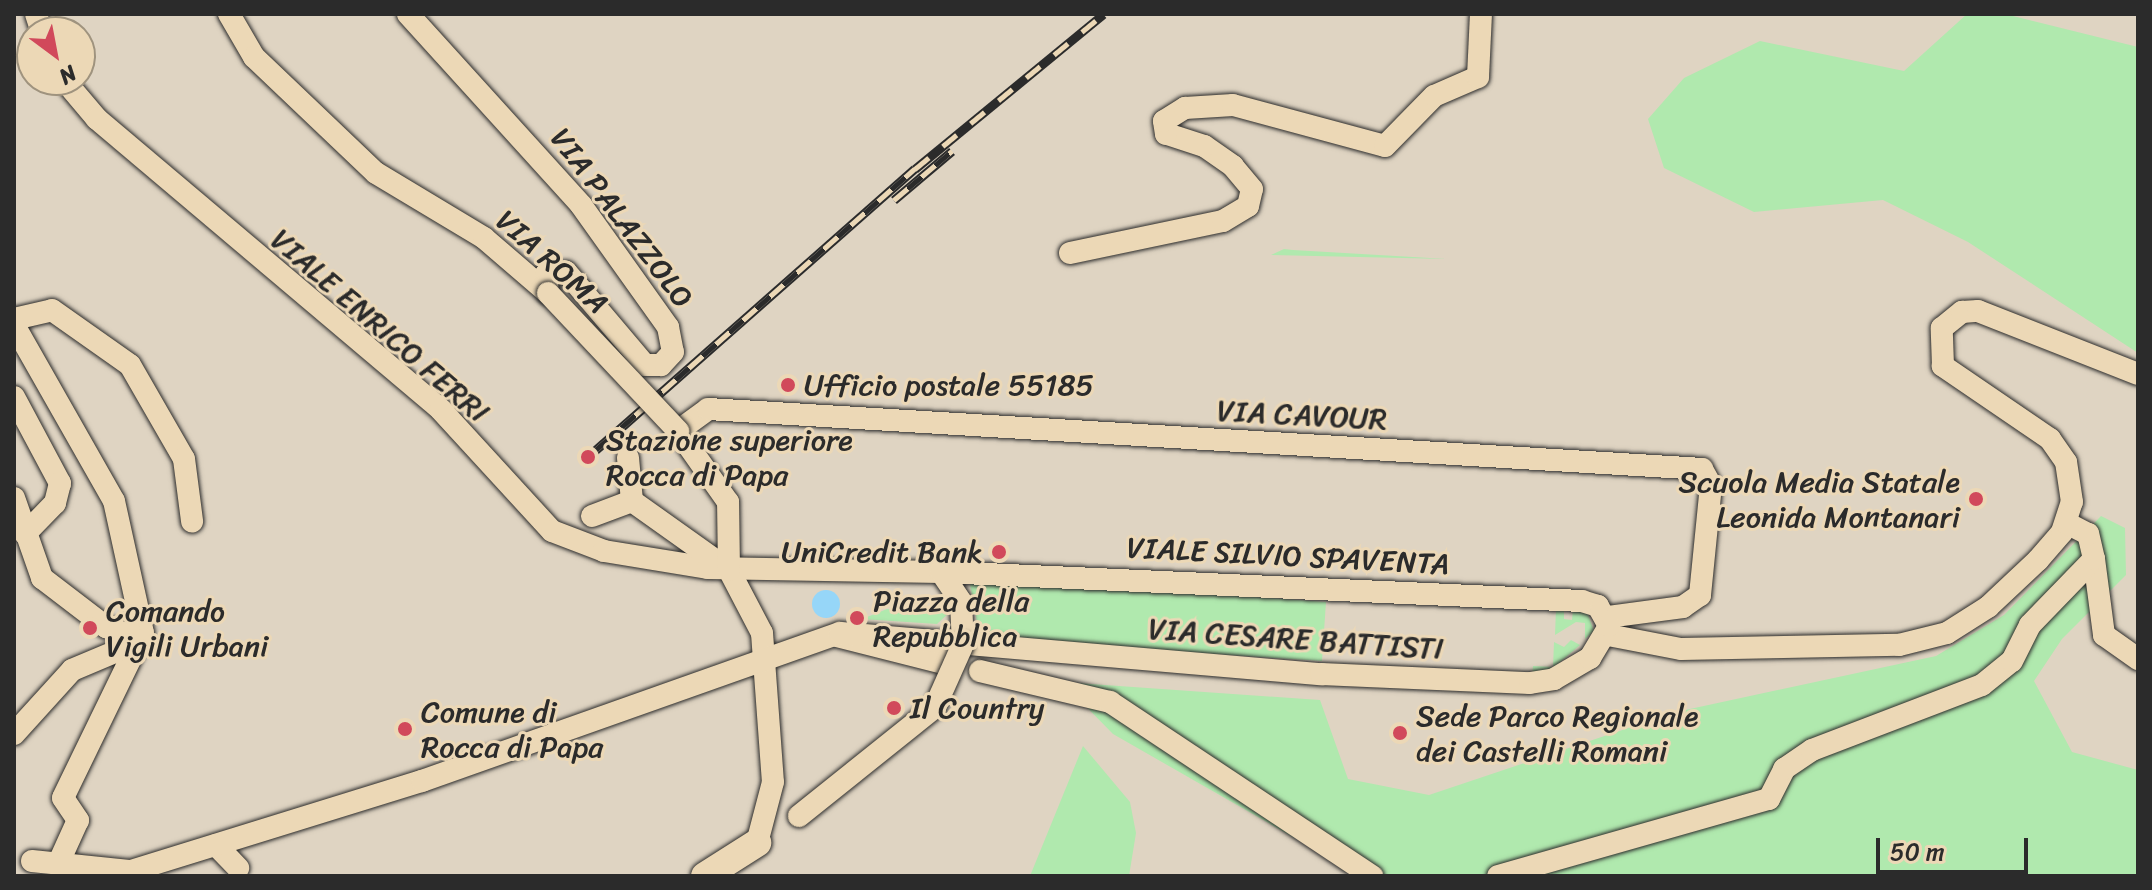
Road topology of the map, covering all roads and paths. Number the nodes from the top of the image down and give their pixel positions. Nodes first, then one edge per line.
1 (229, 14) edge
2 (408, 14) edge
3 (1481, 14) edge
4 (78, 96) edge
5 (1070, 253) dead end
6 (548, 293) junction
7 (15, 332) edge
8 (2138, 374) edge
9 (14, 397) edge
10 (678, 431) junction
11 (628, 458) dead end
12 (14, 498) edge
13 (632, 501) junction
14 (592, 516) dead end
15 (192, 521) dead end
16 (2066, 523) junction
17 (25, 534) junction
18 (2094, 559) junction
19 (729, 570) junction
20 (941, 572) junction
21 (1607, 626) junction
22 (833, 634) junction
23 (143, 640) junction
24 (963, 644) junction
25 (767, 654) junction
26 (2138, 659) edge
27 (943, 663) dead end
28 (980, 671) dead end
29 (14, 734) edge
30 (757, 843) junction
31 (216, 845) junction
32 (32, 861) dead end
33 (58, 864) junction
34 (238, 868) dead end
35 (705, 876) edge
36 (1372, 876) edge
37 (1498, 876) edge

1 - 6 street, VIA ROMA
2 - 6 street, VIA PALAZZOLO
3 - 5 street
4 - 19 street, VIALE ENRICO FERRI
6 - 10 street, VIA ROMA, bridge
7 - 15 street
7 - 23 street
8 - 16 street
9 - 17 street
10 - 19 street, VIA ROMA
10 - 21 street, VIA CAVOUR
11 - 13 street
12 - 17 street
13 - 14 street
13 - 19 street
16 - 18 street
16 - 21 street, VIALE SILVIO SPAVENTA
17 - 23 street
18 - 26 street
18 - 37 street
19 - 20 street
19 - 25 street
20 - 21 street, VIALE SILVIO SPAVENTA
20 - 24 street
21 - 24 street, VIA CESARE BATTISTI
22 - 24 street
22 - 25 street
22 - 27 street
23 - 29 street
23 - 33 street
24 - 30 street, bridge
25 - 30 street
25 - 31 street
28 - 36 street
30 - 35 main road
31 - 33 street
31 - 34 street
32 - 33 street

